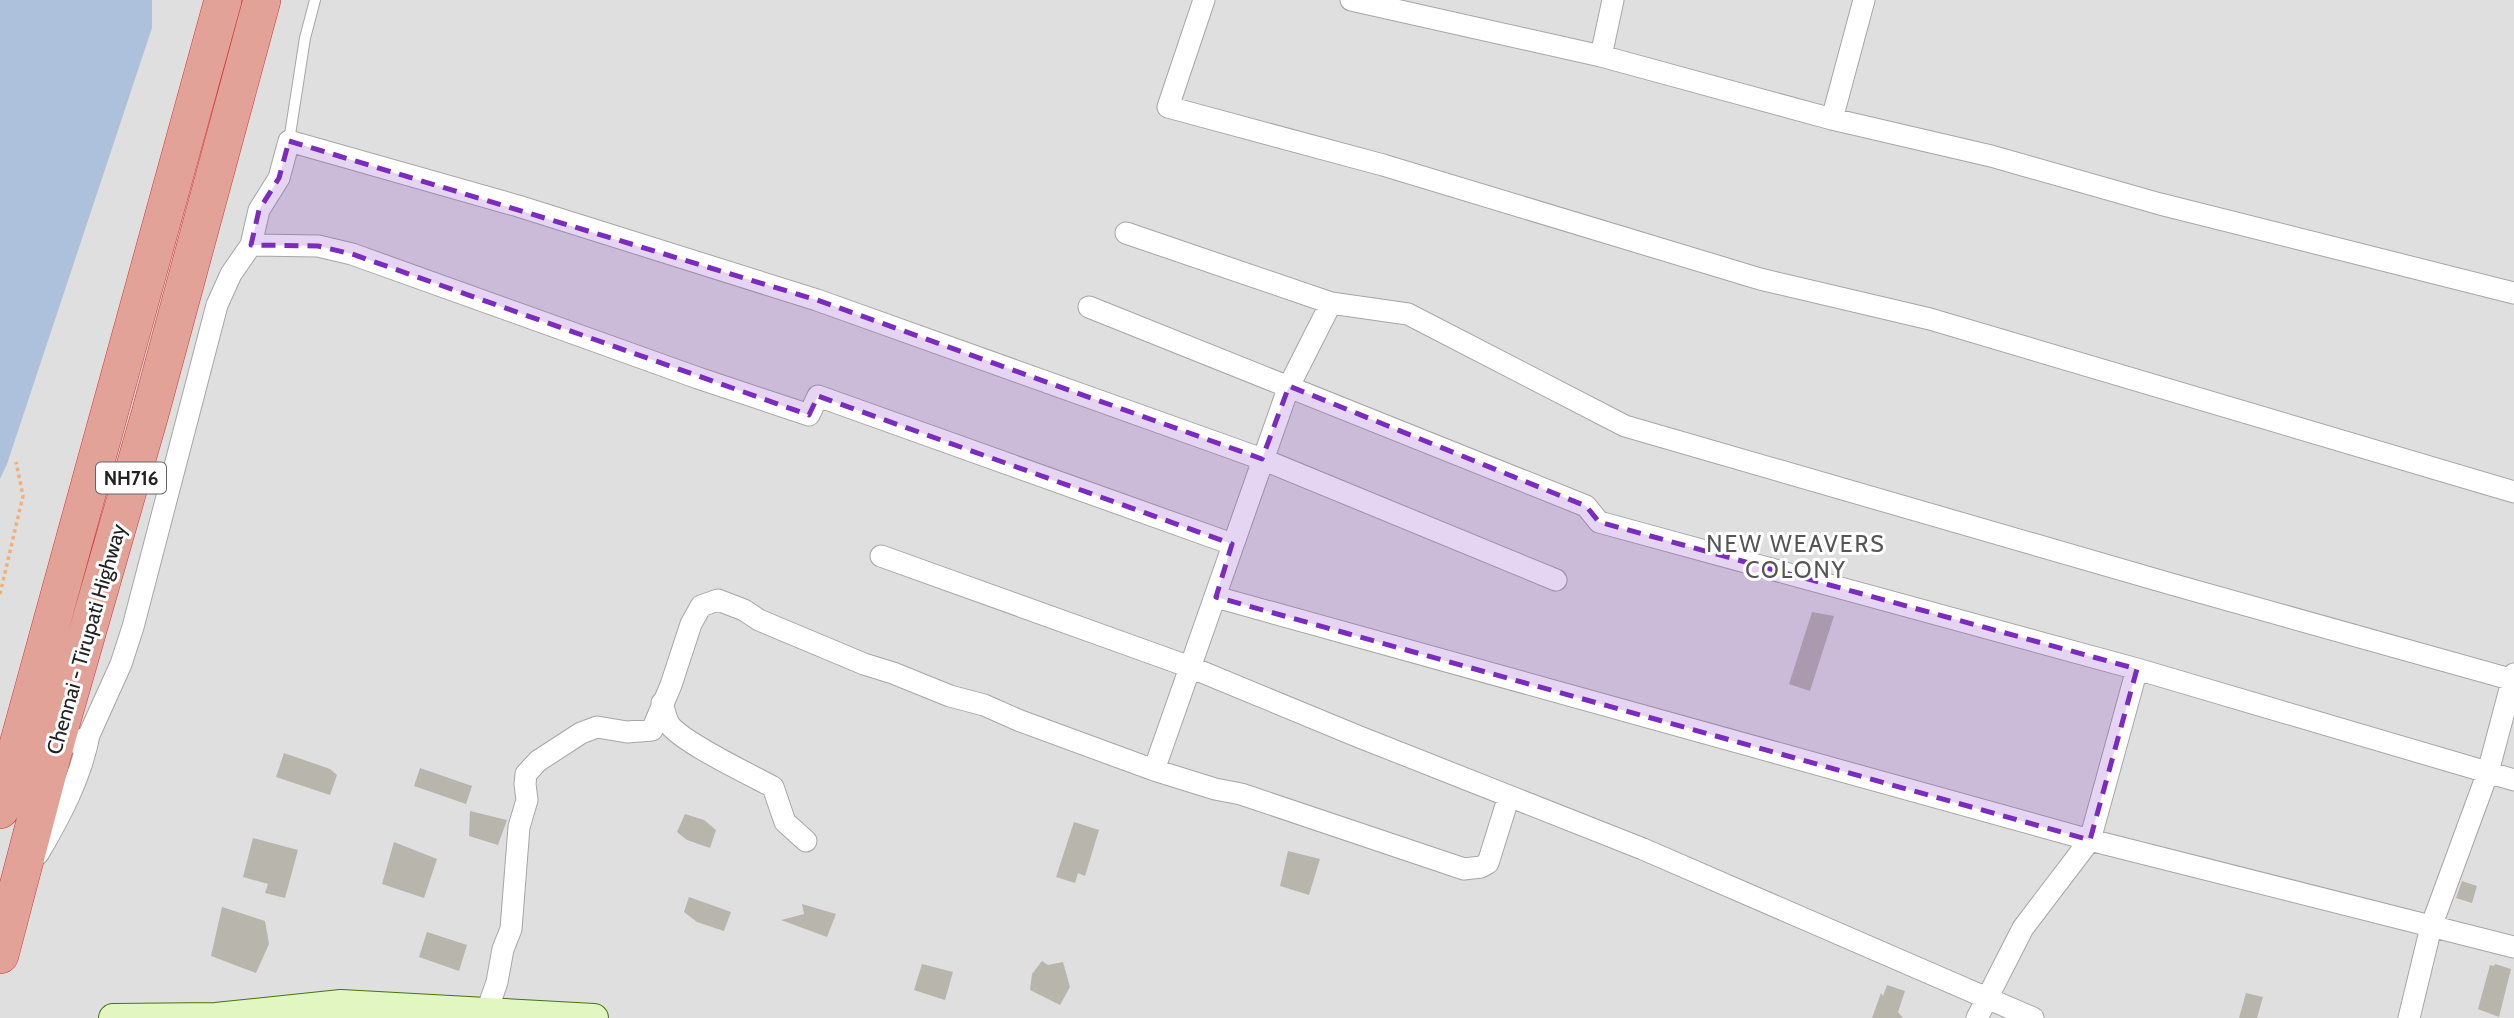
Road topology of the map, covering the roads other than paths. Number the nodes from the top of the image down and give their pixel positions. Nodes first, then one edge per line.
1 (223, 0) edge
2 (262, 0) edge
3 (315, 0) edge
4 (1204, 0) edge
5 (1351, 0) edge
6 (1612, 0) edge
7 (1864, 0) edge
8 (1601, 56) junction
9 (1832, 119) junction
10 (289, 141) junction
11 (1126, 233) dead end
12 (251, 245) junction
13 (2514, 293) edge
14 (1331, 303) junction
15 (1089, 307) dead end
16 (1289, 386) junction
17 (1262, 458) junction
18 (2514, 492) edge
19 (1232, 544) junction
20 (881, 556) dead end
21 (1556, 580) dead end
22 (1216, 597) junction
23 (1190, 667) junction
24 (2137, 669) junction
25 (2513, 677) edge
26 (662, 703) junction
27 (73, 736) junction
28 (1154, 770) junction
29 (2488, 772) junction
30 (2514, 780) edge
31 (1509, 796) junction
32 (0, 810) edge
33 (806, 841) dead end
34 (2090, 841) junction
35 (2431, 927) junction
36 (2514, 947) edge
37 (0, 956) edge
38 (1988, 999) junction
39 (481, 1012) junction
40 (113, 1018) edge
41 (594, 1018) edge
42 (1977, 1018) edge
43 (2033, 1018) edge
44 (2409, 1018) edge

1 - 32 highway, Chennai - Tirupati Highway / NH716
2 - 27 highway, Chennai - Tirupati Highway / NH716
3 - 10 lane
4 - 18 street
5 - 8 street
6 - 8 street
7 - 9 street
8 - 9 street
9 - 13 street
10 - 12 street
10 - 17 street
11 - 14 street
12 - 19 street
12 - 27 street
14 - 16 street
14 - 25 street
15 - 16 street
16 - 17 street
16 - 24 street
17 - 19 street
17 - 21 street
19 - 22 street
20 - 23 street
22 - 23 street
22 - 34 street
23 - 28 street
23 - 31 street
24 - 29 street
24 - 34 street
25 - 29 street
26 - 28 street
26 - 33 street
26 - 39 street
27 - 37 highway, Chennai - Tirupati Highway / NH716
28 - 31 street
29 - 30 street
29 - 35 street
31 - 38 street
34 - 35 street
34 - 38 street
35 - 36 street
35 - 44 street
38 - 42 street
38 - 43 street
39 - 40 main road
39 - 41 main road

